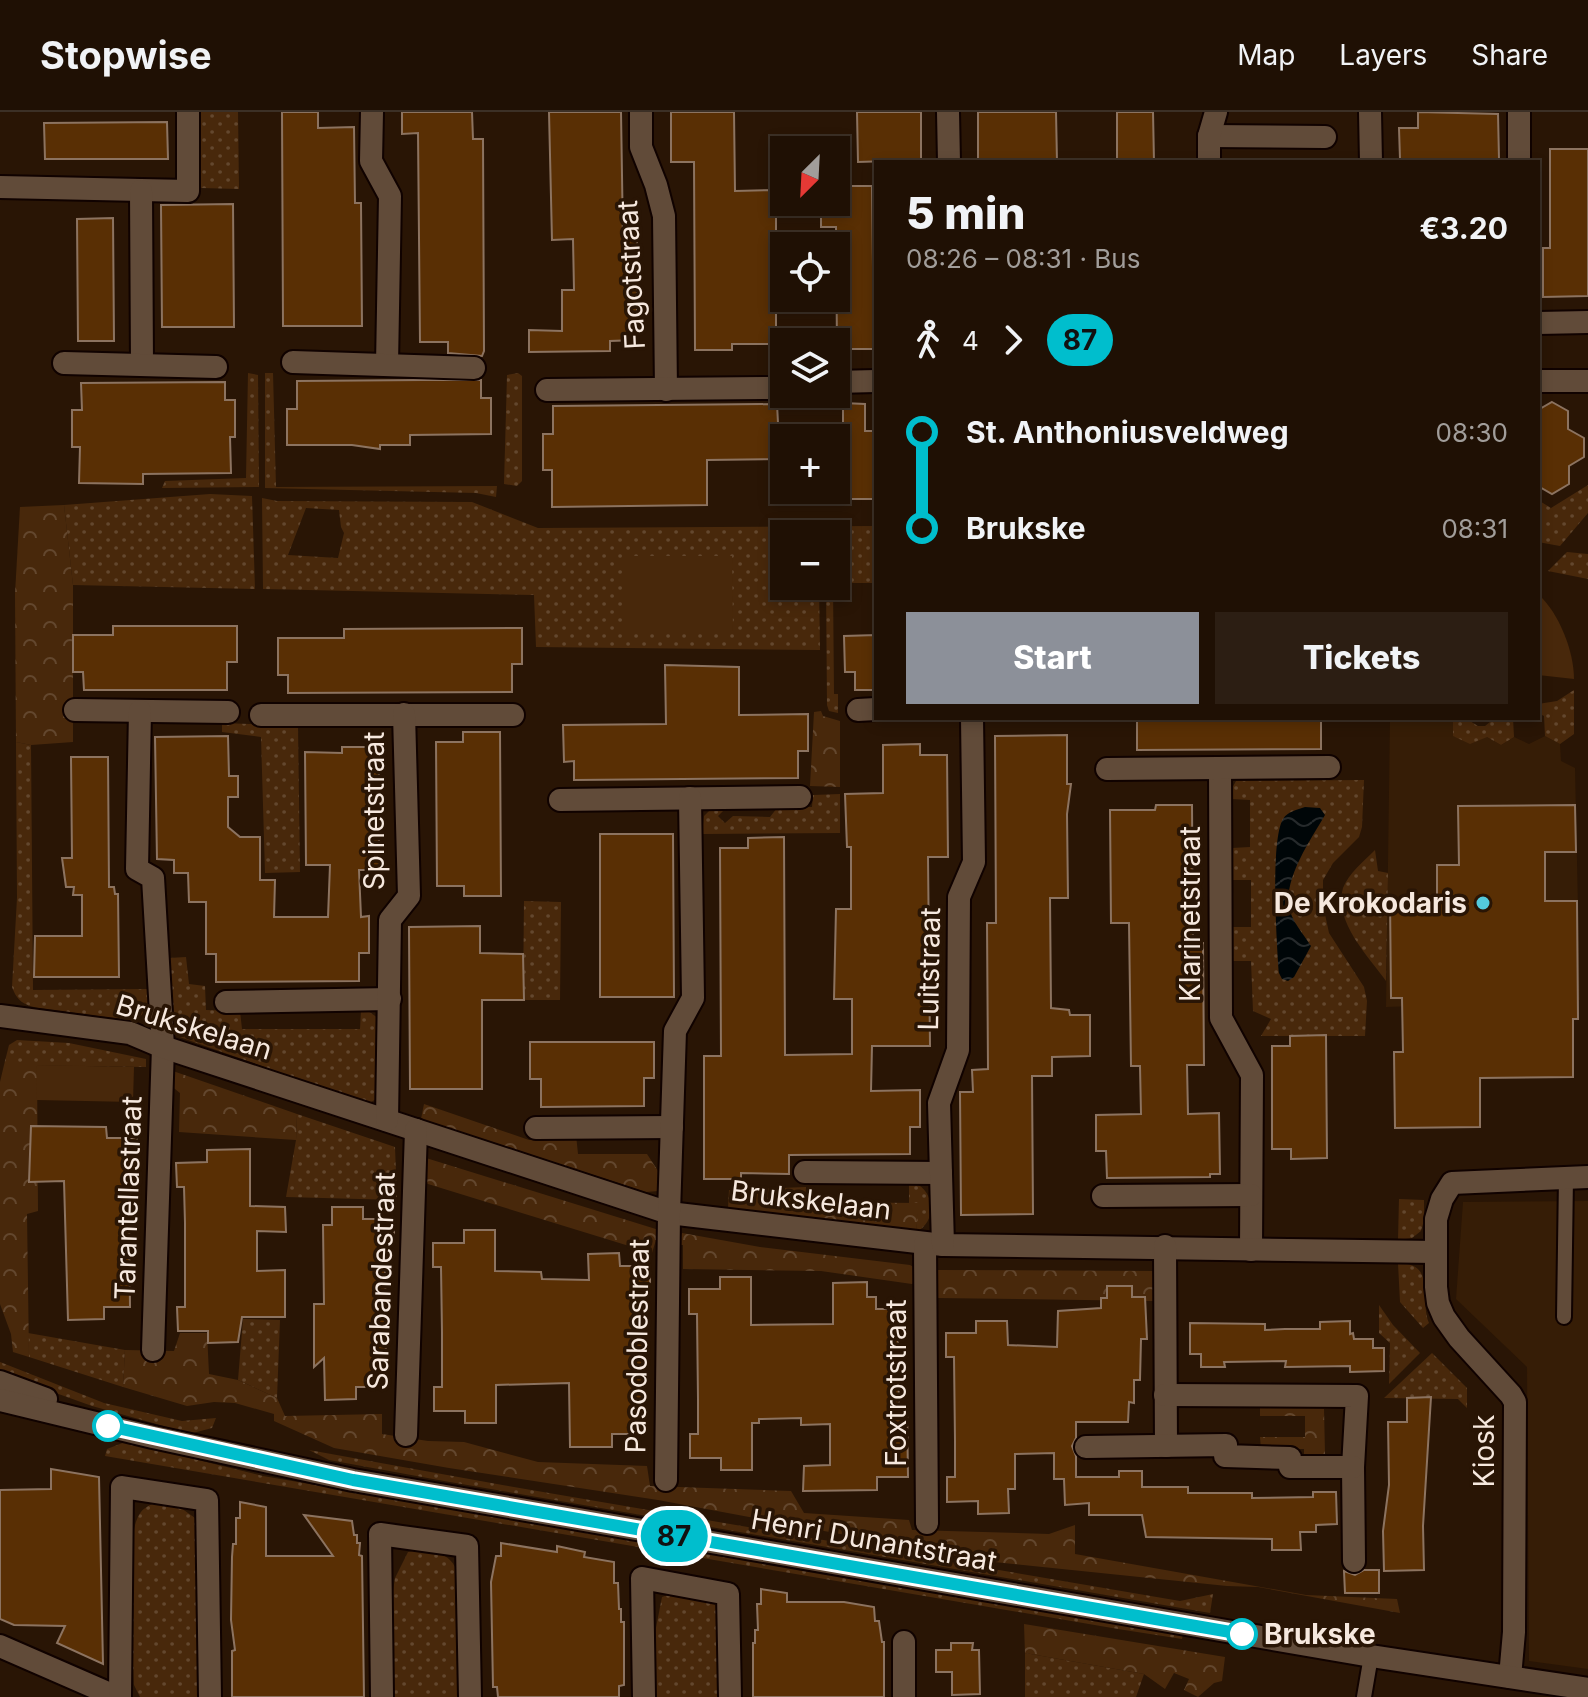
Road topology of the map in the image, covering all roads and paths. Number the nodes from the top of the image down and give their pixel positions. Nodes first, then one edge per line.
1 (188, 112) edge
2 (372, 112) edge
3 (641, 112) edge
4 (948, 112) edge
5 (1216, 112) edge
6 (1370, 112) edge
7 (1519, 112) edge
8 (1209, 136) junction
9 (1325, 137) dead end
10 (949, 160) edge
11 (1209, 160) edge
12 (1371, 160) edge
13 (1519, 160) edge
14 (0, 187) edge
15 (141, 191) junction
16 (1588, 322) edge
17 (1540, 323) edge
18 (293, 362) dead end
19 (64, 363) dead end
20 (142, 364) junction
21 (387, 365) junction
22 (216, 367) dead end
23 (474, 368) dead end
24 (874, 381) edge
25 (1540, 381) edge
26 (1588, 381) edge
27 (850, 382) edge
28 (769, 388) dead end
29 (547, 390) dead end
30 (666, 390) junction
31 (75, 710) dead end
32 (140, 711) junction
33 (228, 712) dead end
34 (404, 714) junction
35 (261, 715) dead end
36 (513, 715) dead end
37 (972, 720) edge
38 (1329, 767) dead end
39 (1220, 768) junction
40 (1107, 769) dead end
41 (800, 797) dead end
42 (690, 798) junction
43 (560, 800) dead end
44 (390, 999) junction
45 (226, 1002) dead end
46 (0, 1016) edge
47 (163, 1047) junction
48 (387, 1120) junction
49 (672, 1127) junction
50 (536, 1128) dead end
51 (416, 1130) junction
52 (805, 1172) dead end
53 (941, 1173) junction
54 (1577, 1177) edge
55 (1251, 1195) junction
56 (1103, 1196) dead end
57 (669, 1213) junction
58 (934, 1244) junction
59 (1165, 1246) junction
60 (1251, 1250) junction
61 (1436, 1252) junction
62 (1564, 1317) dead end
63 (153, 1350) dead end
64 (0, 1382) edge
65 (1165, 1395) junction
66 (0, 1400) edge
67 (406, 1435) dead end
68 (153, 1437) junction
69 (1166, 1446) junction
70 (1086, 1447) dead end
71 (1353, 1467) junction
72 (666, 1480) dead end
73 (927, 1523) dead end
74 (1354, 1561) dead end
75 (904, 1642) dead end
76 (0, 1646) edge
77 (1371, 1656) junction
78 (1510, 1677) junction
79 (1588, 1689) edge
80 (118, 1697) edge
81 (210, 1697) edge
82 (382, 1697) edge
83 (470, 1697) edge
84 (644, 1697) edge
85 (730, 1697) edge
86 (904, 1697) edge
87 (1364, 1697) edge

1 - 15 street
2 - 21 street
3 - 30 street, Fagotstraat
4 - 10 street
5 - 8 street
6 - 12 street
7 - 13 street
8 - 9 street
8 - 11 street
14 - 15 street
15 - 20 street
16 - 17 street
18 - 21 street
19 - 20 street
20 - 22 street
21 - 23 street
24 - 27 street
25 - 26 street
28 - 30 street, Fagotstraat
29 - 30 street, Fagotstraat
31 - 32 street
32 - 33 street
32 - 47 street, Tarantellastraat
34 - 35 street, Spinetstraat
34 - 36 street, Spinetstraat
34 - 44 street, Spinetstraat
37 - 53 street, Luitstraat
38 - 39 street
39 - 40 street
39 - 55 street, Klarinetstraat
41 - 42 street
42 - 43 street
42 - 49 street, Pasodoblestraat
44 - 45 street
44 - 48 street, Spinetstraat
46 - 47 street, Brukskelaan
47 - 48 street, Brukskelaan
47 - 63 street, Tarantellastraat
48 - 51 street, Brukskelaan
49 - 50 street
49 - 57 street, Pasodoblestraat
51 - 57 street, Brukskelaan
51 - 67 street, Sarabandestraat
52 - 53 street
53 - 58 street, Luitstraat
54 - 61 street
54 - 62 lane
55 - 56 street
55 - 60 street, Klarinetstraat
57 - 58 street, Brukskelaan
57 - 72 street, Pasodoblestraat
58 - 59 street, Brukskelaan
58 - 73 street, Foxtrotstraat
59 - 60 street, Brukskelaan
59 - 65 street
60 - 61 street, Brukskelaan
61 - 78 street, Kiosk
64 - 68 street, Henri Dunantstraat
65 - 69 street
65 - 71 street
66 - 68 street, Henri Dunantstraat
68 - 77 street, Henri Dunantstraat
69 - 70 street
69 - 71 street
71 - 74 street
75 - 86 street
76 - 80 street
77 - 78 street, Henri Dunantstraat
77 - 87 lane
78 - 79 street, Henri Dunantstraat
80 - 81 street
82 - 83 street
84 - 85 street

